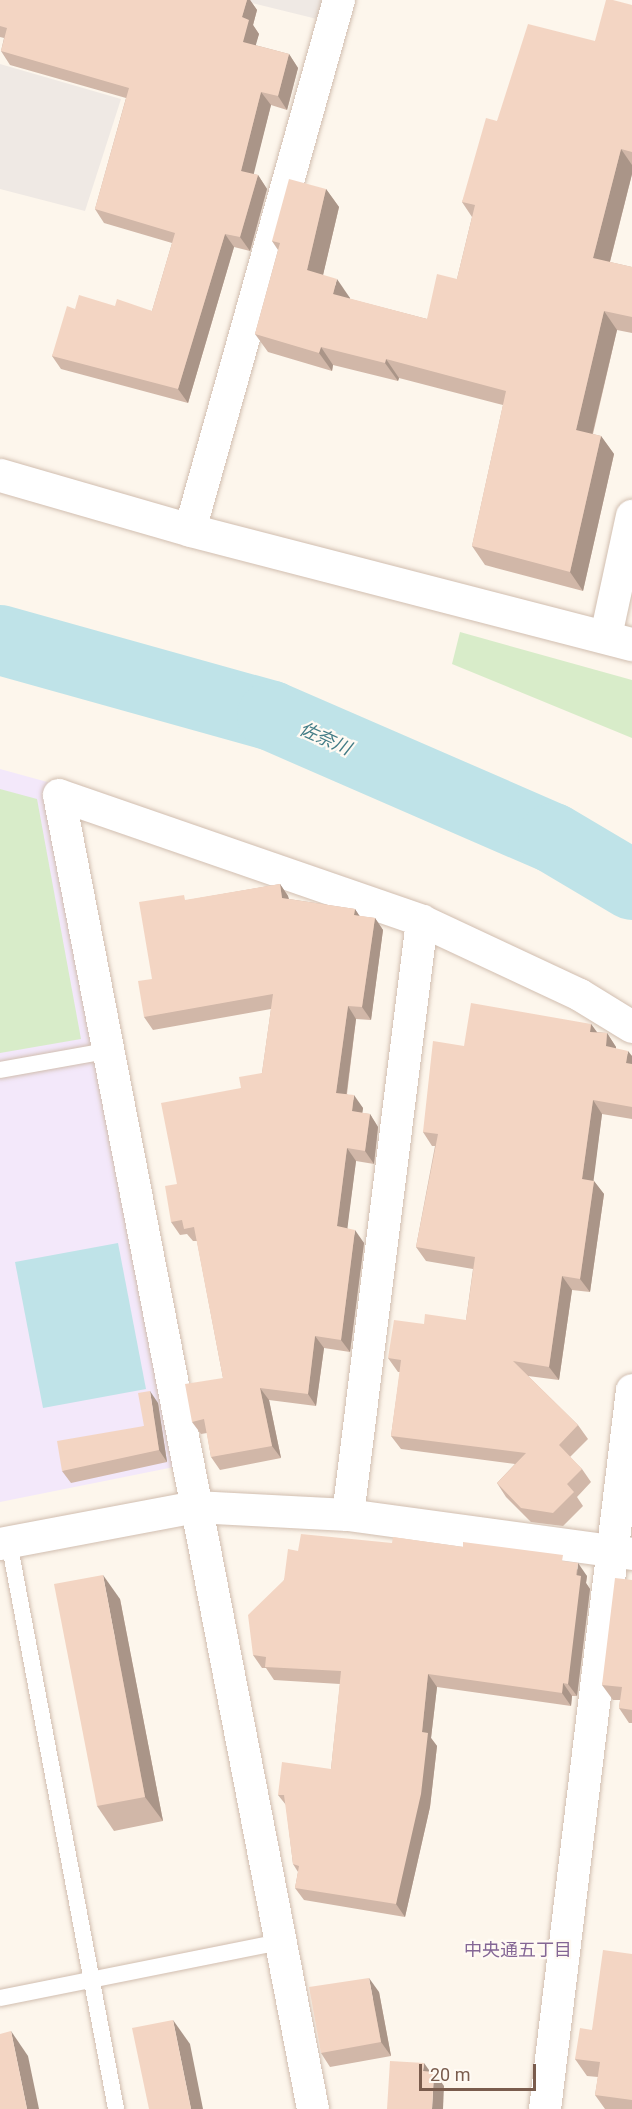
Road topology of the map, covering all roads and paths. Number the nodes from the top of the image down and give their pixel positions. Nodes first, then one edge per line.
1 (339, 0) edge
2 (0, 475) edge
3 (632, 516) edge
4 (190, 530) junction
5 (619, 640) edge
6 (422, 921) junction
7 (632, 1027) edge
8 (107, 1051) junction
9 (0, 1070) edge
10 (632, 1390) edge
11 (195, 1507) junction
12 (348, 1515) junction
13 (5, 1543) edge
14 (622, 1553) edge
15 (281, 1942) junction
16 (91, 1980) junction
17 (0, 1998) edge
18 (116, 2109) edge
19 (313, 2109) edge
20 (545, 2109) edge

1 - 4 street
2 - 4 street
3 - 5 street
4 - 5 street
6 - 7 street
6 - 8 street
6 - 12 street
8 - 9 lane
8 - 11 street
10 - 14 street
11 - 12 street
11 - 13 street
11 - 15 street
12 - 14 street
13 - 16 lane
14 - 20 street
15 - 16 lane
15 - 19 street
16 - 17 lane
16 - 18 lane

